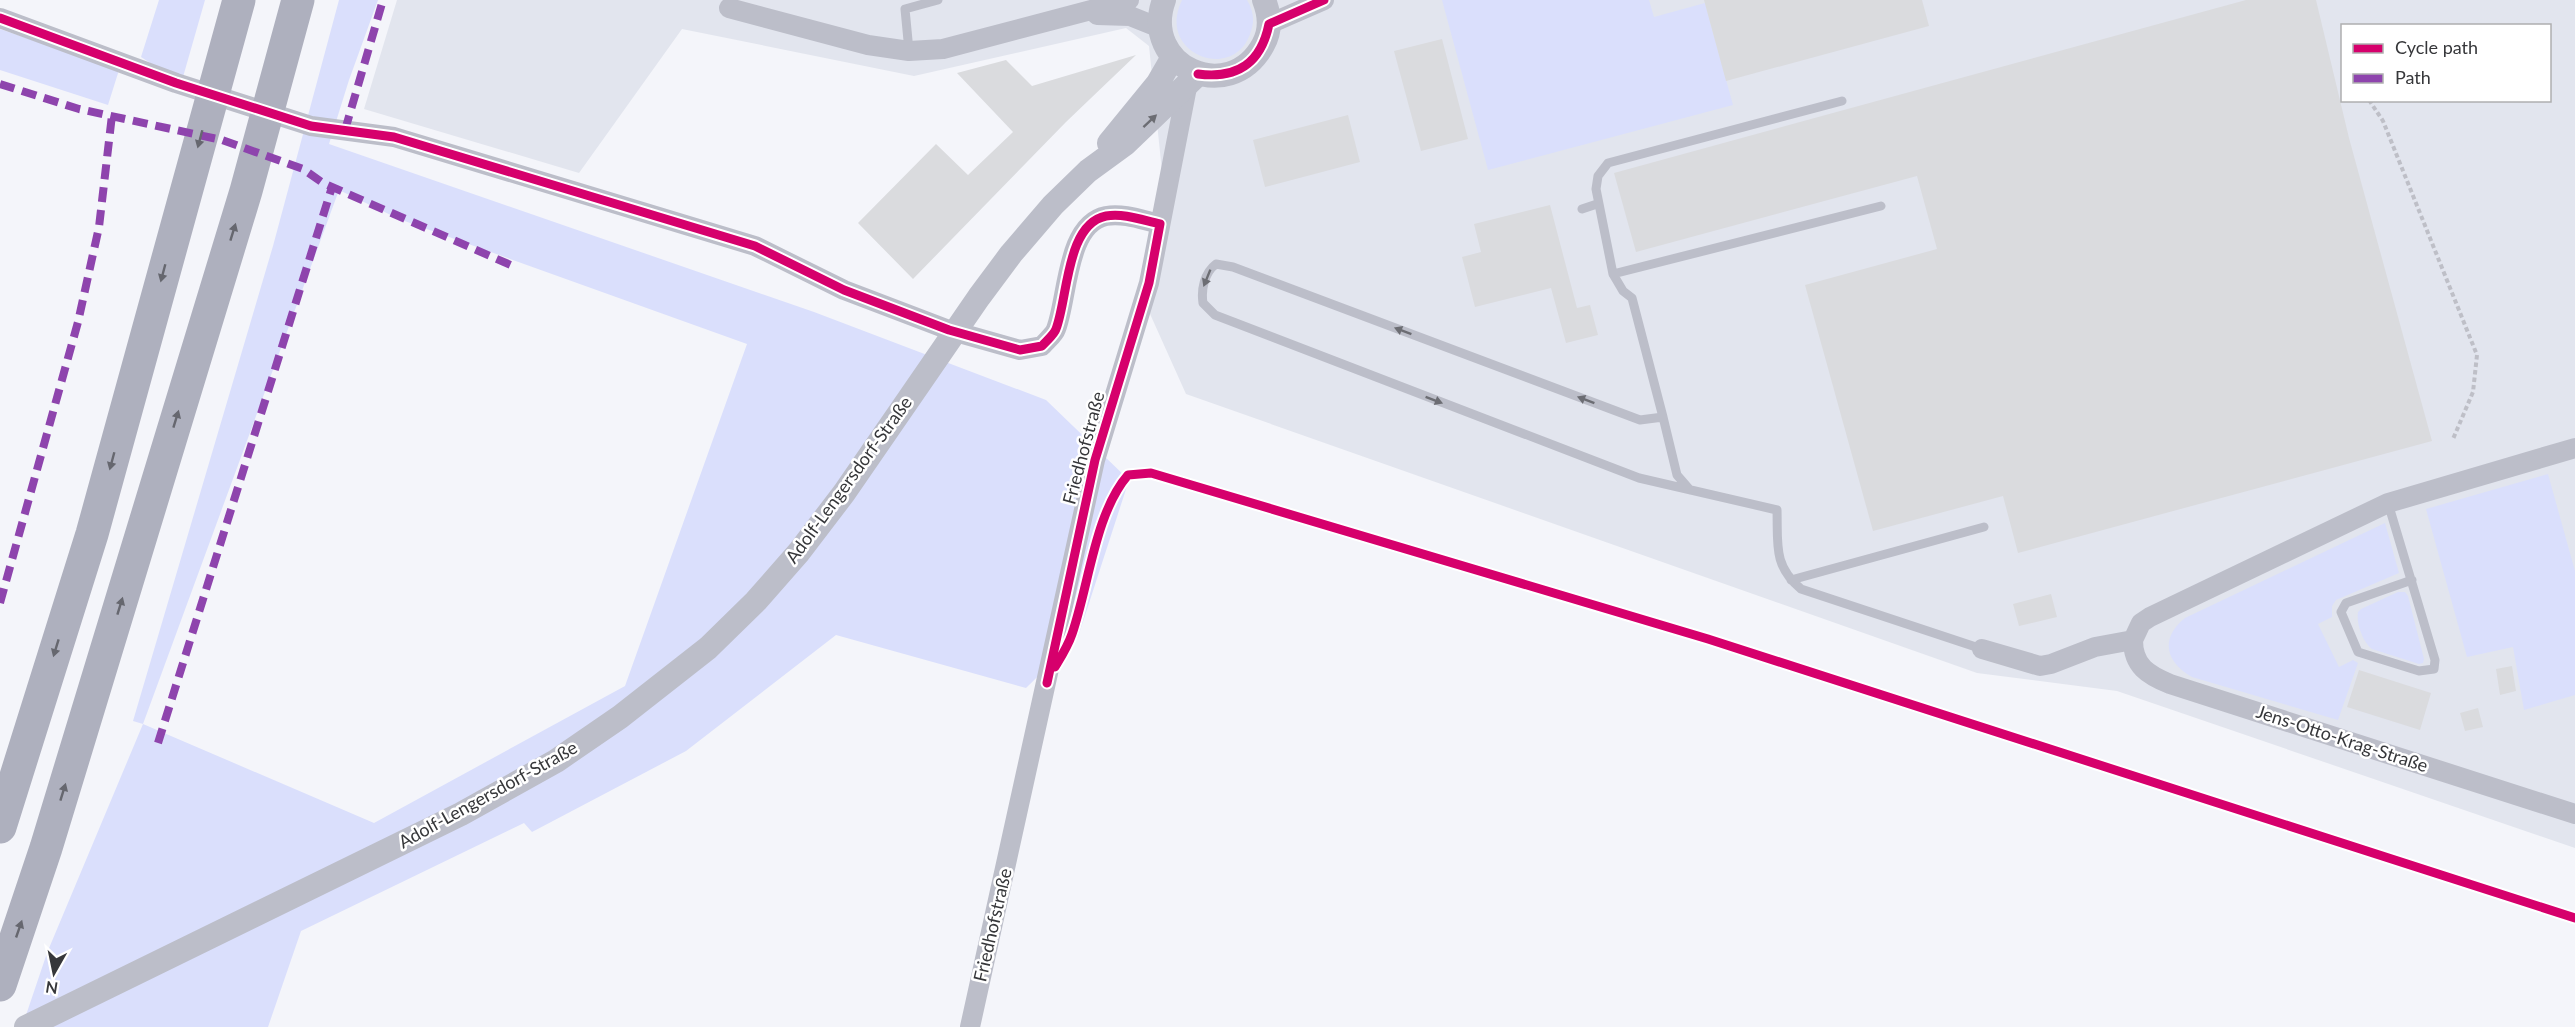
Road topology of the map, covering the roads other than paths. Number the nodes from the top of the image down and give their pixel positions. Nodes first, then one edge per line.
1 (239, 0) edge
2 (298, 0) edge
3 (938, 0) edge
4 (1129, 0) edge
5 (1164, 0) edge
6 (1264, 0) edge
7 (1324, 0) edge
8 (729, 8) dead end
9 (1076, 14) junction
10 (0, 18) edge
11 (1269, 24) junction
12 (1160, 28) junction
13 (909, 51) junction
14 (1173, 57) junction
15 (1192, 80) junction
16 (1842, 101) dead end
17 (1088, 171) junction
18 (1597, 204) junction
19 (1881, 206) dead end
20 (1582, 208) dead end
21 (1160, 224) junction
22 (1613, 274) junction
23 (1663, 417) junction
24 (2575, 448) edge
25 (1690, 490) junction
26 (2388, 503) junction
27 (1984, 527) dead end
28 (2412, 579) junction
29 (1791, 580) junction
30 (2133, 640) junction
31 (1982, 650) joint
32 (2575, 814) edge
33 (0, 827) edge
34 (0, 985) edge
35 (26, 1027) edge
36 (970, 1027) edge

1 -> 33 highway
34 -> 2 highway
3 - 13 lane
4 - 9 street
5 - 12 street
6 - 11 street
7 - 11 street
8 - 13 street
9 - 12 street
9 - 13 street
10 - 21 street
11 - 15 street
12 - 14 street
14 - 15 street
14 - 17 street, Adolf-Lengersdorf-Straße
17 -> 15 street, Adolf-Lengersdorf-Straße
15 - 21 street, Friedhofstraße
16 - 18 lane
17 - 35 street, Adolf-Lengersdorf-Straße
18 - 20 lane
18 - 22 lane
19 - 22 lane
21 - 36 street, Friedhofstraße
22 - 23 lane
23 - 25 lane
23 -> 25 lane
24 - 26 street
25 - 29 lane
26 - 28 lane
26 - 30 street
27 - 29 lane
28 - 28 lane
29 - 31 lane
30 - 31 street
30 - 32 street, Jens-Otto-Krag-Straße

